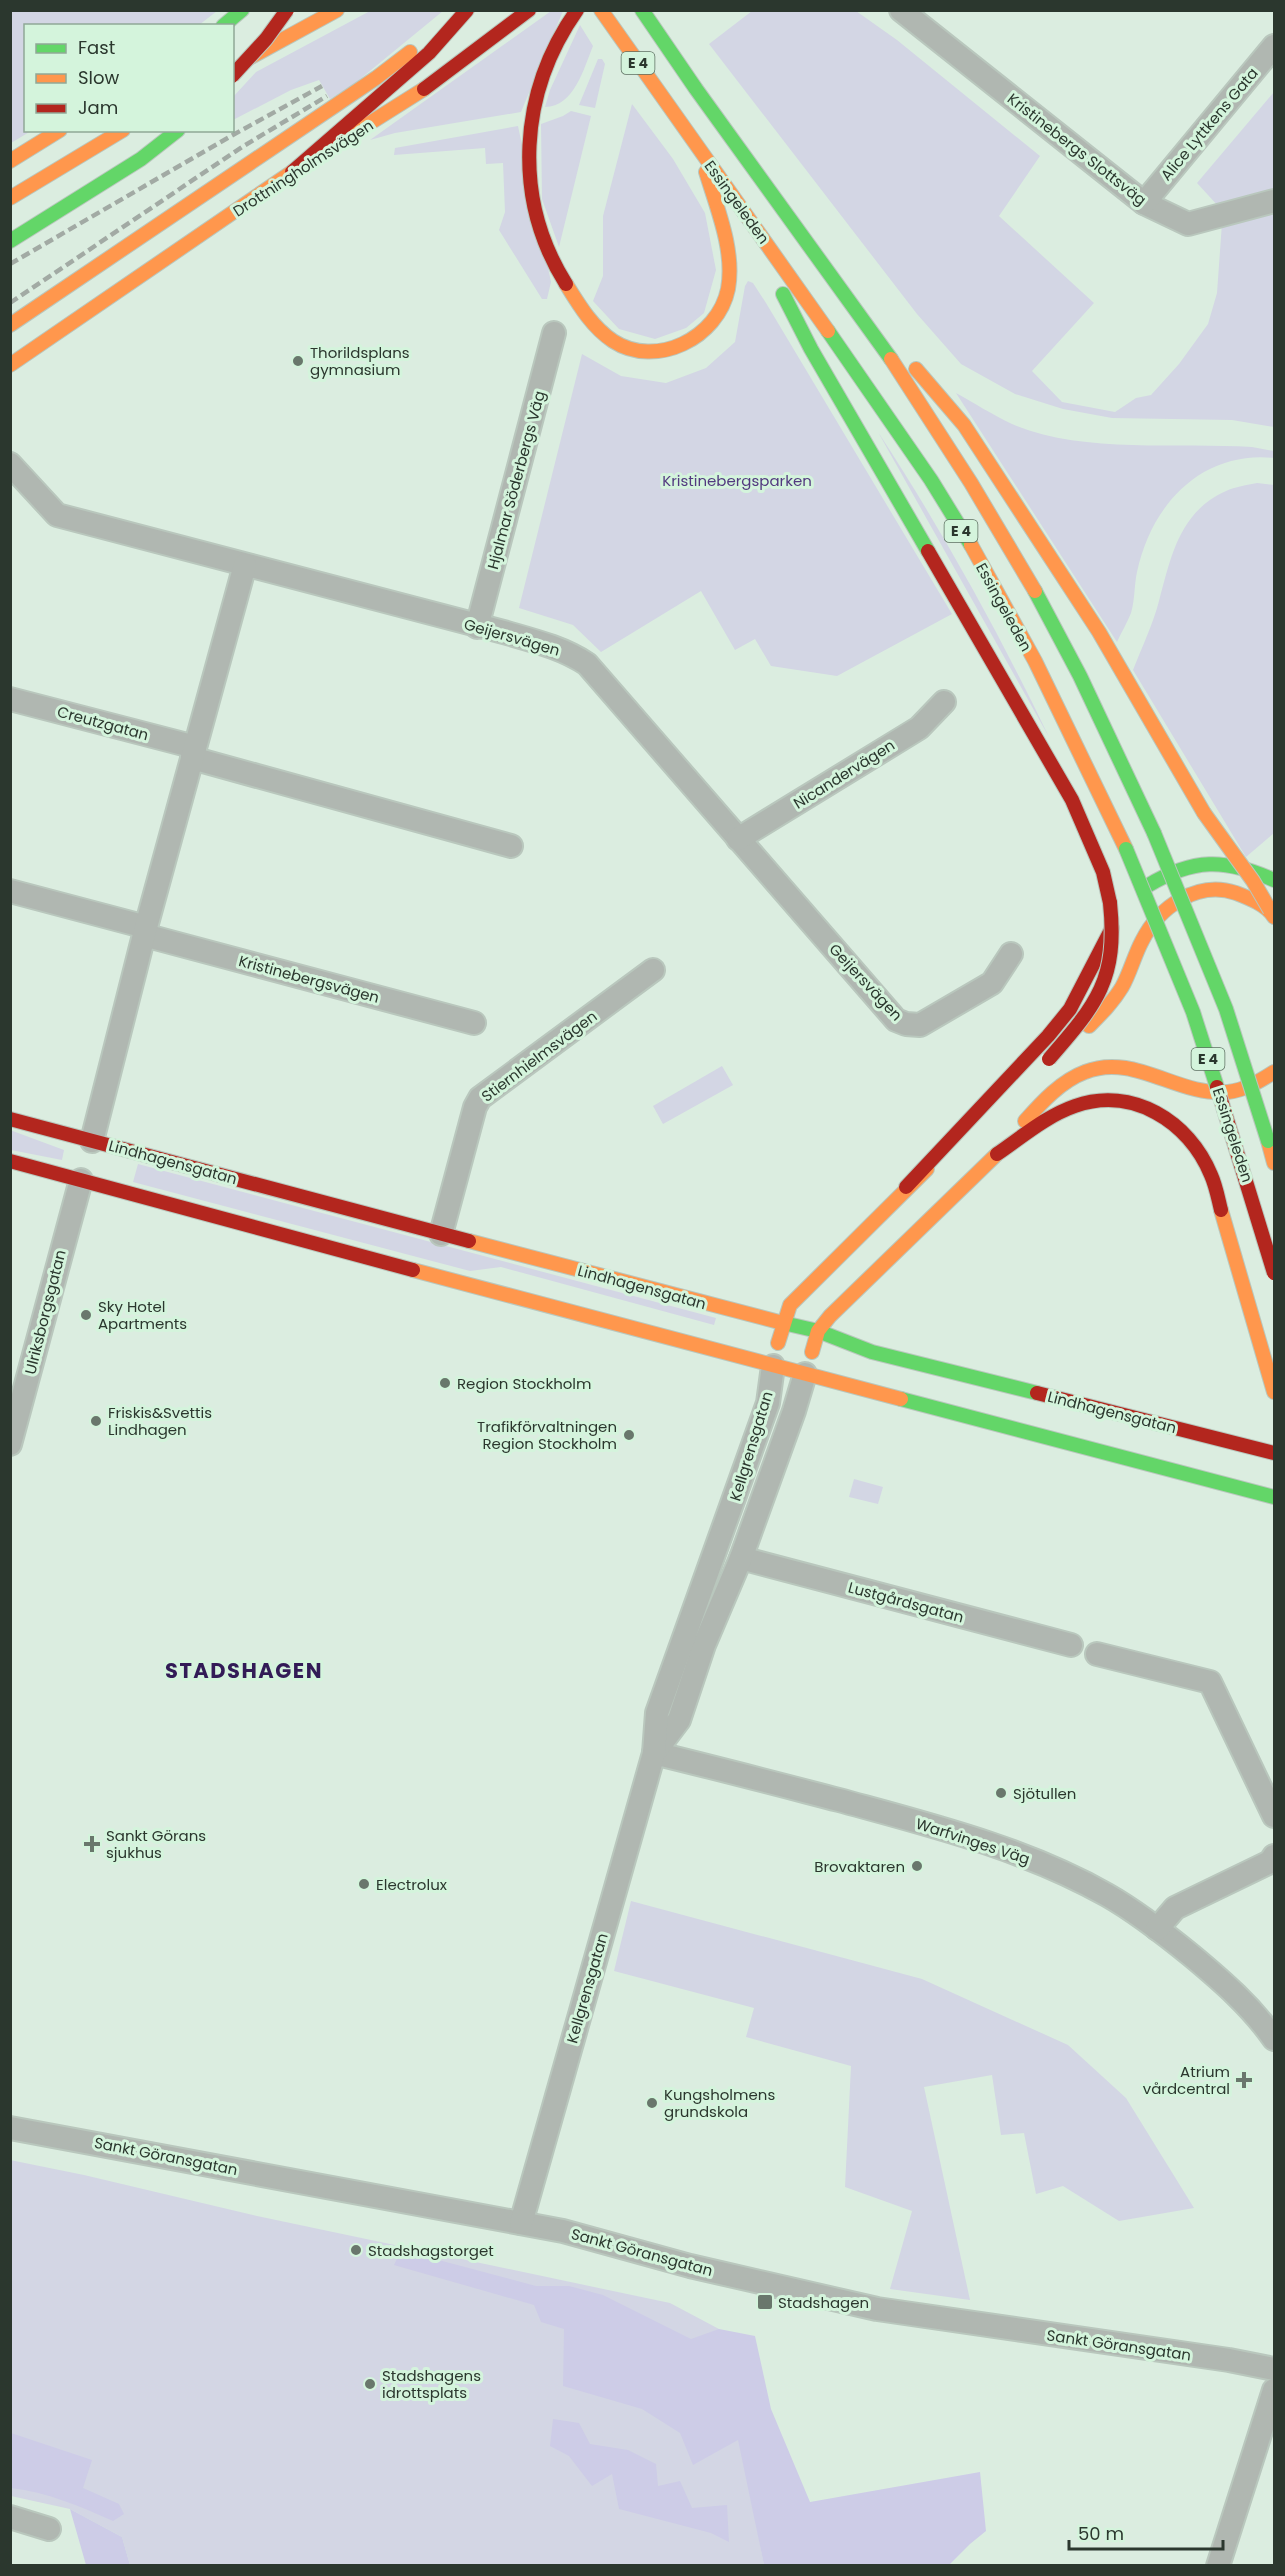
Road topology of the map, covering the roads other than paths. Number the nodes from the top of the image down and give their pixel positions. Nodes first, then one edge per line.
1 (242, 10) edge
2 (286, 10) edge
3 (337, 10) edge
4 (458, 10) edge
5 (467, 10) edge
6 (529, 10) edge
7 (577, 10) edge
8 (601, 10) edge
9 (642, 10) edge
10 (901, 10) edge
11 (225, 24) edge
12 (1275, 46) edge
13 (234, 67) edge
14 (234, 74) edge
15 (57, 132) edge
16 (120, 132) edge
17 (175, 132) edge
18 (700, 151) junction
19 (10, 161) edge
20 (292, 172) junction
21 (10, 198) edge
22 (1275, 201) edge
23 (1144, 203) junction
24 (760, 234) junction
25 (10, 241) edge
26 (73, 321) junction
27 (864, 321) junction
28 (10, 325) edge
29 (554, 333) dead end
30 (10, 353) edge
31 (10, 365) edge
32 (10, 464) edge
33 (245, 565) junction
34 (477, 627) junction
35 (10, 699) edge
36 (944, 702) dead end
37 (194, 752) junction
38 (738, 838) junction
39 (511, 846) dead end
40 (1275, 880) edge
41 (10, 891) edge
42 (1272, 914) edge
43 (145, 931) junction
44 (1011, 954) dead end
45 (653, 970) dead end
46 (474, 1023) dead end
47 (1275, 1072) edge
48 (1026, 1081) dead end
49 (10, 1119) edge
50 (90, 1146) junction
51 (997, 1154) junction
52 (10, 1161) edge
53 (1275, 1163) edge
54 (82, 1175) junction
55 (906, 1187) junction
56 (441, 1234) junction
57 (1275, 1273) edge
58 (784, 1322) junction
59 (818, 1331) junction
60 (773, 1366) junction
61 (805, 1374) junction
62 (1275, 1392) edge
63 (10, 1444) edge
64 (1275, 1453) edge
65 (1275, 1497) edge
66 (741, 1558) junction
67 (1071, 1645) dead end
68 (1097, 1654) dead end
69 (654, 1753) junction
70 (1275, 1816) edge
71 (1275, 1856) edge
72 (1157, 1929) junction
73 (1275, 2039) edge
74 (10, 2128) edge
75 (521, 2223) junction
76 (1275, 2369) edge
77 (1275, 2390) edge
78 (10, 2517) edge
79 (49, 2529) dead end
80 (1218, 2565) edge

1 - 11 main road
2 - 14 main road, bridge
3 - 13 main road
4 - 28 main road
5 - 20 main road
6 - 20 main road, Drottningholmsvägen
7 - 18 main road
8 - 18 main road, Essingeleden / E 4
9 - 27 main road, Essingeleden / E 4
10 - 23 street, Kristinebergs Slottsväg
12 - 23 street, Alice Lyttkens Gata
15 - 19 main road
16 - 21 main road
17 - 25 main road
18 - 24 main road, Essingeleden / E 4
20 - 26 main road, Drottningholmsvägen
22 - 23 street, Kristinebergs Slottsväg
24 - 42 main road, bridge
24 - 57 main road, Essingeleden / E 4, bridge
26 - 30 main road, Drottningholmsvägen
26 - 31 main road, Drottningholmsvägen
27 - 42 main road, bridge
27 - 53 main road, Essingeleden / E 4, bridge
29 - 34 street, Hjalmar Söderbergs Väg
32 - 33 street, Geijersvägen
33 - 34 street, Geijersvägen
33 - 37 street
34 - 38 street, Geijersvägen
35 - 37 street, Creutzgatan
36 - 38 street, Nicandervägen
37 - 39 street
37 - 43 street
38 - 44 street, Geijersvägen
40 - 55 main road
41 - 43 street, Kristinebergsvägen
43 - 46 street, Kristinebergsvägen
43 - 50 street
45 - 56 street, Stiernhielmsvägen
47 - 51 main road, bridge
48 - 55 main road, Kellgrensgatan
49 - 50 main road, Lindhagensgatan
50 - 56 main road, Lindhagensgatan
51 - 59 main road, Kellgrensgatan
51 - 62 main road
52 - 54 main road
54 - 60 main road
54 - 63 street, Ulriksborgsgatan
55 - 58 main road, Kellgrensgatan
56 - 58 main road, Lindhagensgatan
58 - 59 main road, Lindhagensgatan
58 - 60 main road, Kellgrensgatan
59 - 61 main road, Kellgrensgatan
59 - 64 main road, Lindhagensgatan
60 - 61 main road
60 - 69 street, Kellgrensgatan
61 - 65 main road
61 - 66 street, Kellgrensgatan
66 - 67 street, Lustgårdsgatan
66 - 69 street, Kellgrensgatan
68 - 70 street
69 - 72 street, Warfvinges Väg
69 - 75 street, Kellgrensgatan
71 - 72 street
72 - 73 street, Warfvinges Väg
74 - 75 street, Sankt Göransgatan
75 - 76 street, Sankt Göransgatan
77 - 80 street
78 - 79 street

